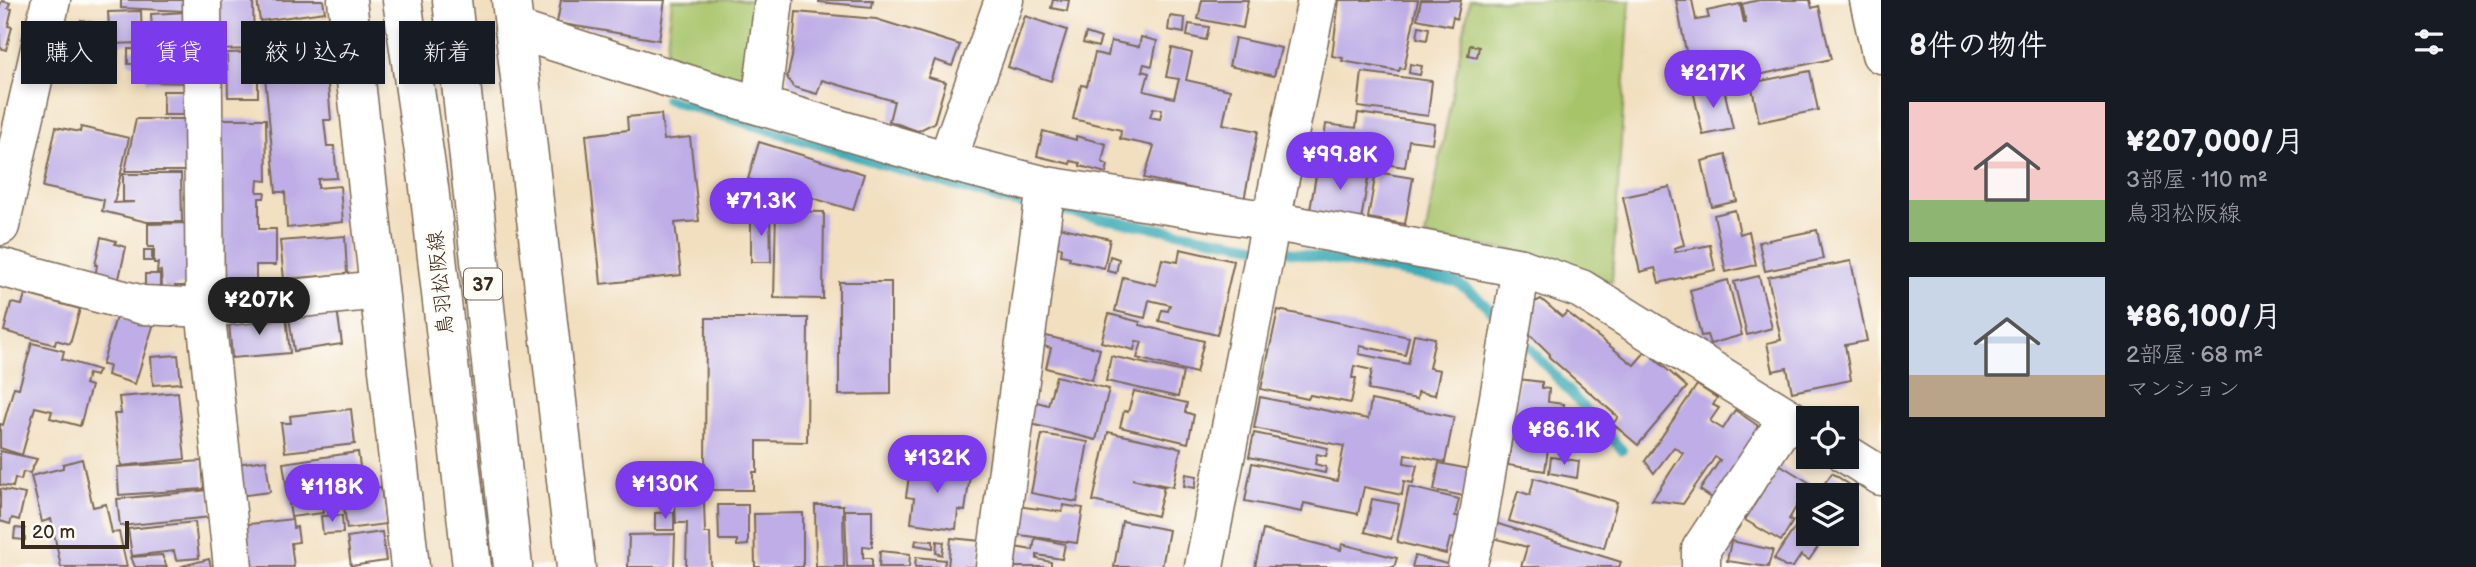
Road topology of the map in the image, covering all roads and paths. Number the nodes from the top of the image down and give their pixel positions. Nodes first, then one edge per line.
1 (51, 0) edge
2 (202, 0) edge
3 (347, 0) edge
4 (402, 0) edge
5 (453, 0) edge
6 (774, 0) edge
7 (1004, 0) edge
8 (1317, 0) edge
9 (1870, 0) edge
10 (513, 15) edge
11 (1881, 54) edge
12 (761, 104) junction
13 (947, 161) junction
14 (1044, 202) junction
15 (0, 226) edge
16 (1268, 238) junction
17 (0, 267) edge
18 (1518, 283) junction
19 (379, 290) junction
20 (205, 308) junction
21 (1796, 423) edge
22 (1796, 427) edge
23 (1859, 462) edge
24 (1881, 476) edge
25 (233, 567) edge
26 (410, 567) edge
27 (472, 567) edge
28 (513, 567) edge
29 (576, 567) edge
30 (995, 567) edge
31 (1204, 567) edge
32 (1467, 567) edge
33 (1701, 567) edge

1 - 15 street
2 - 20 street
3 - 19 street
4 - 27 street, 鳥羽松阪線 / 37
5 - 28 street, 鳥羽松阪線 / 37
6 - 12 street
7 - 13 street
8 - 16 street
9 - 11 street
10 - 12 street
10 - 29 street
12 - 13 street
13 - 14 street
14 - 16 street
14 - 30 street
16 - 18 street
16 - 31 street
17 - 20 street
18 - 21 street
18 - 32 street
19 - 20 street
19 - 26 street
20 - 25 street
22 - 33 street
23 - 24 street

